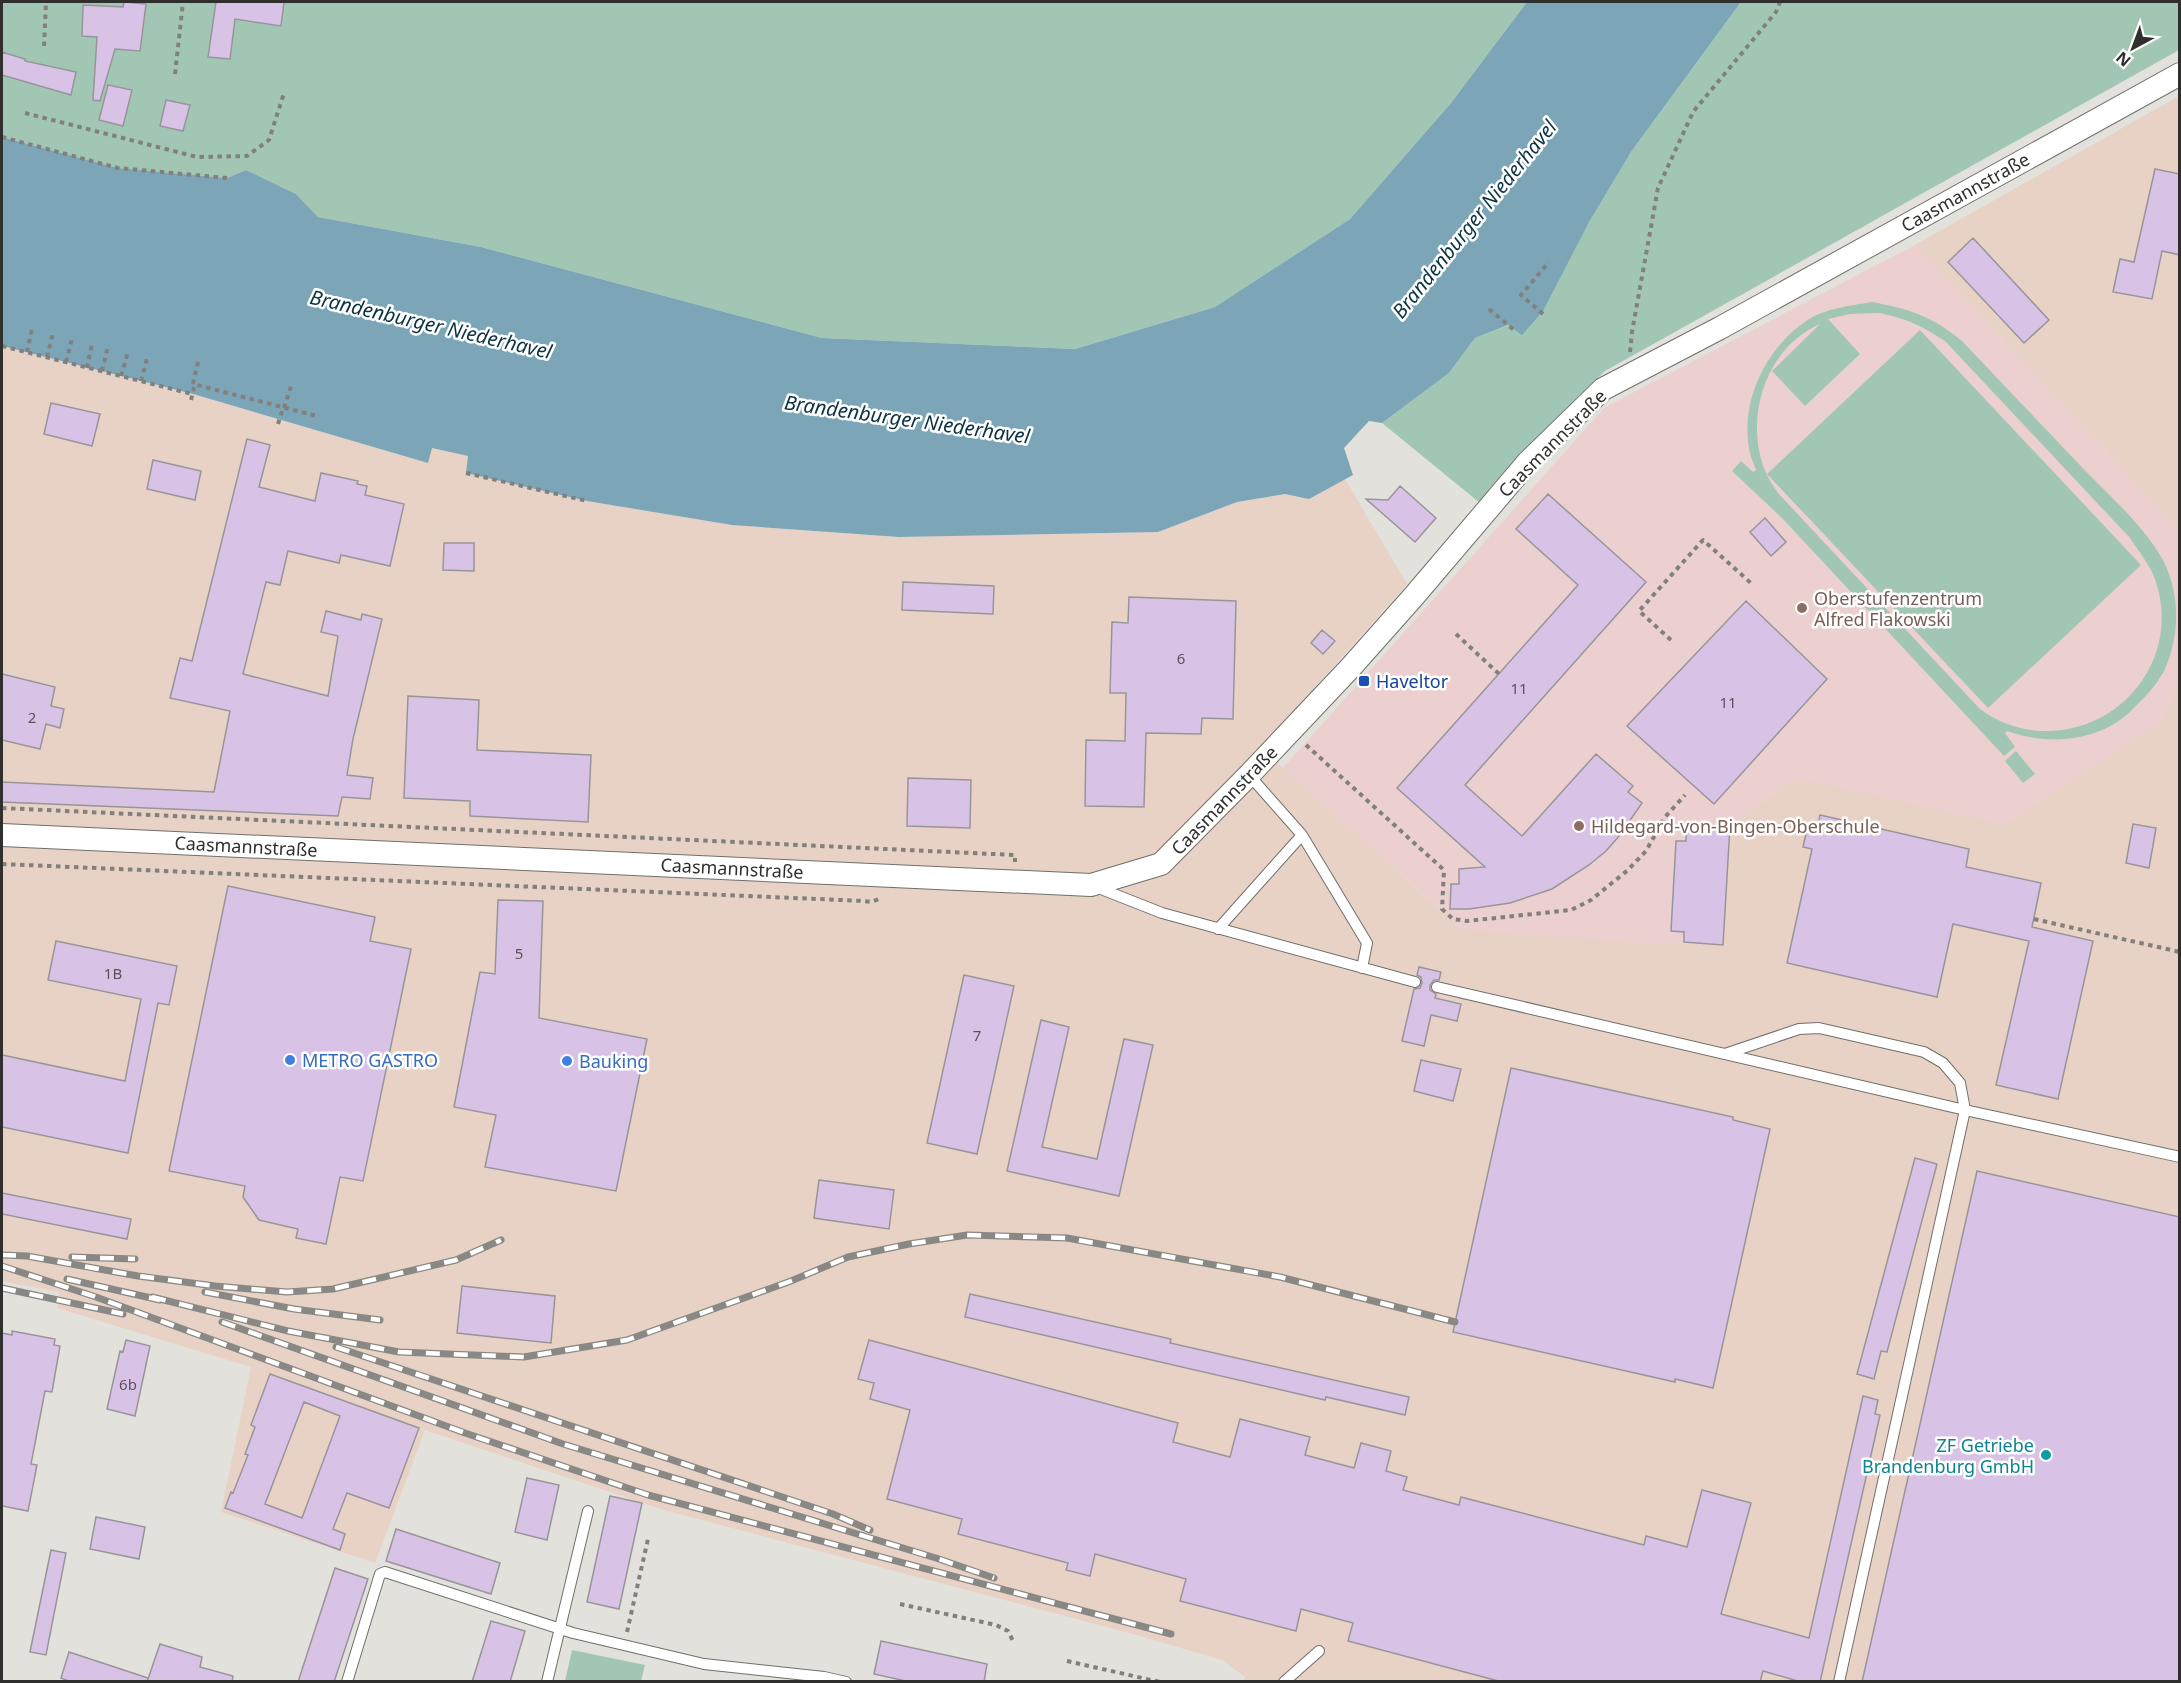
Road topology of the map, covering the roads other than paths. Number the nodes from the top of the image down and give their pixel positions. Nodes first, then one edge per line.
1 (2180, 74) edge
2 (1249, 775) junction
3 (2, 835) edge
4 (1302, 835) junction
5 (1090, 885) junction
6 (1218, 929) junction
7 (1362, 968) junction
8 (1415, 982) dead end
9 (1437, 987) dead end
10 (1725, 1054) junction
11 (1965, 1110) junction
12 (2180, 1157) edge
13 (588, 1511) dead end
14 (560, 1629) junction
15 (1319, 1651) dead end
16 (347, 1682) edge
17 (547, 1682) edge
18 (846, 1682) edge
19 (1284, 1682) edge
20 (1839, 1682) edge

1 - 2 street, Caasmannstraße
2 - 4 lane
2 - 5 street, Caasmannstraße
3 - 5 street, Caasmannstraße
4 - 6 lane
4 - 7 lane
5 - 6 lane
6 - 7 lane
7 - 8 lane
9 - 10 lane
10 - 11 lane
10 - 11 lane
11 - 12 lane
11 - 20 lane
13 - 14 lane
14 - 16 lane
14 - 17 lane
14 - 18 lane
15 - 19 lane

